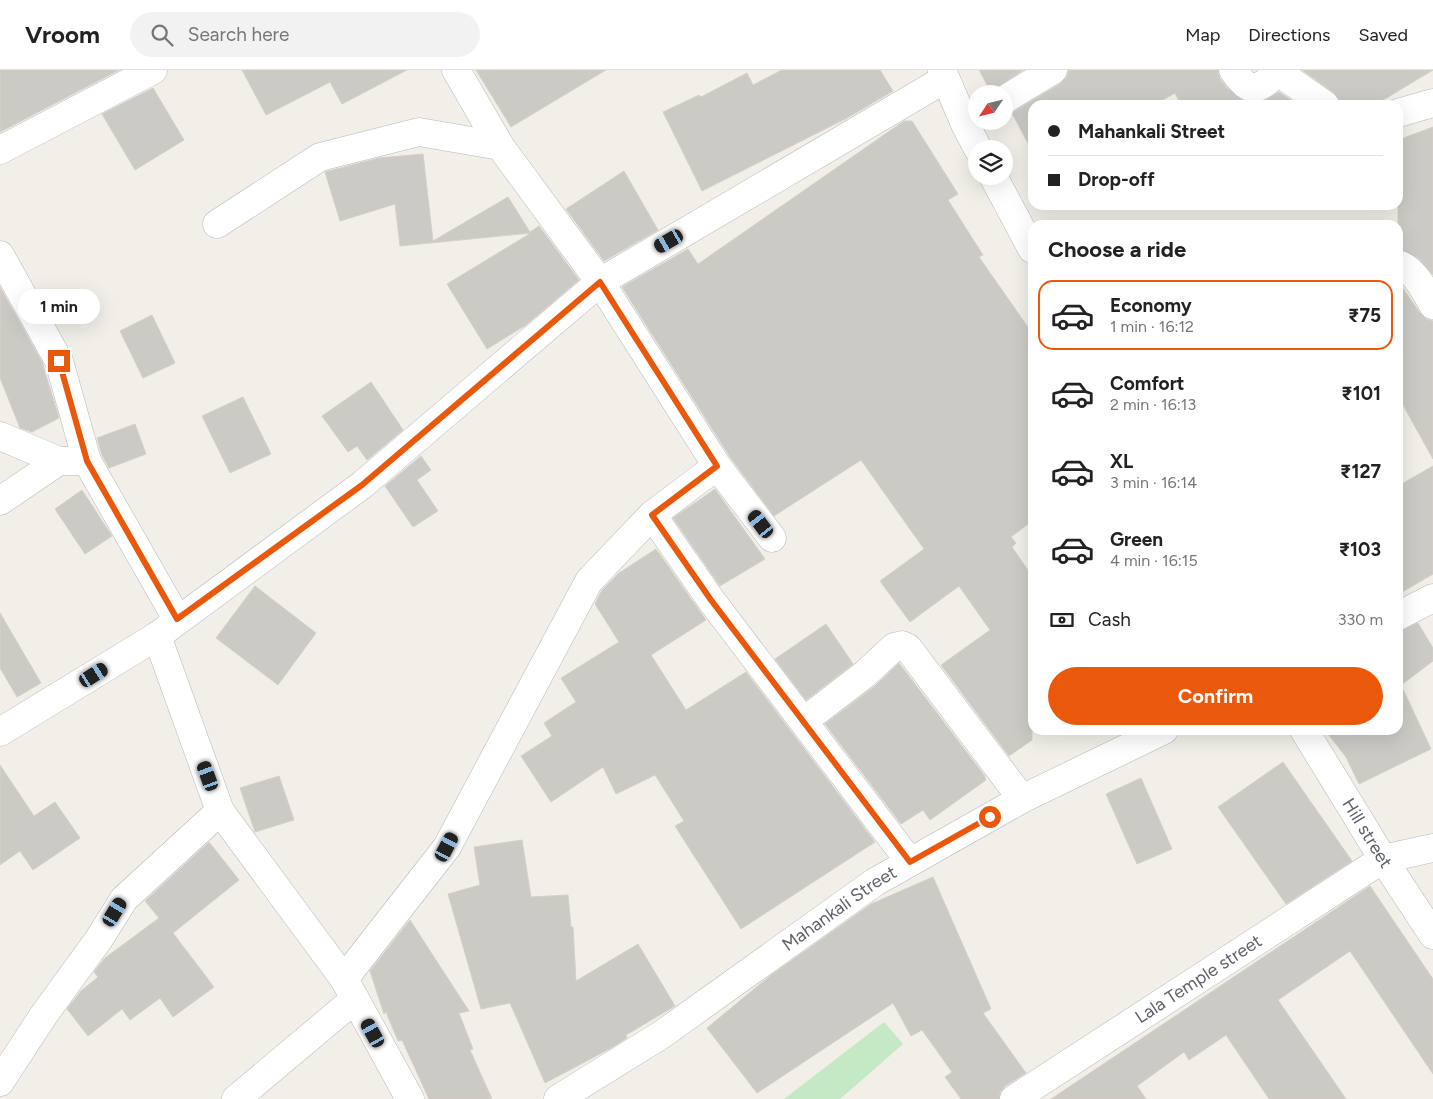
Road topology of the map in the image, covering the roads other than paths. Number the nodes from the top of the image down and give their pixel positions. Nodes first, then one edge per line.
1 (153, 70) edge
2 (456, 70) edge
3 (1053, 70) edge
4 (1233, 70) edge
5 (1279, 71) edge
6 (944, 74) edge
7 (1013, 94) edge
8 (1318, 100) edge
9 (1433, 103) edge
10 (1403, 112) edge
11 (968, 116) edge
12 (500, 146) junction
13 (0, 150) edge
14 (998, 185) edge
15 (217, 224) dead end
16 (1028, 242) edge
17 (0, 255) edge
18 (1403, 265) edge
19 (600, 282) junction
20 (1433, 305) edge
21 (0, 436) edge
22 (59, 461) junction
23 (87, 461) junction
24 (717, 466) junction
25 (0, 502) edge
26 (652, 515) junction
27 (772, 538) dead end
28 (1433, 598) edge
29 (1403, 613) edge
30 (177, 619) junction
31 (157, 636) junction
32 (804, 721) junction
33 (0, 732) edge
34 (1154, 735) edge
35 (1307, 735) edge
36 (1022, 799) junction
37 (220, 812) junction
38 (1433, 848) edge
39 (1383, 859) junction
40 (910, 862) junction
41 (1433, 935) edge
42 (349, 989) junction
43 (0, 1082) edge
44 (236, 1099) edge
45 (410, 1099) edge
46 (558, 1099) edge
47 (1014, 1099) edge

1 - 13 street
2 - 12 street
3 - 7 street
4 - 5 street
5 - 8 street
6 - 11 street
6 - 19 street
9 - 10 street
12 - 15 street
12 - 19 street
14 - 16 street
17 - 23 street
18 - 20 street
19 - 24 street
19 - 30 street
21 - 22 street
22 - 23 street
22 - 25 street
23 - 30 street
24 - 26 street
24 - 27 street
26 - 32 street
26 - 42 street
28 - 29 street
30 - 31 street
31 - 33 street
31 - 37 street
32 - 36 street
32 - 40 street
34 - 36 street, Mahankali Street
35 - 39 street, Hill street
36 - 40 street, Mahankali Street
37 - 42 street
37 - 43 street
38 - 39 street
39 - 41 street, Hill street
39 - 47 street, Lala Temple street
40 - 46 street, Mahankali Street
42 - 44 street
42 - 45 street

